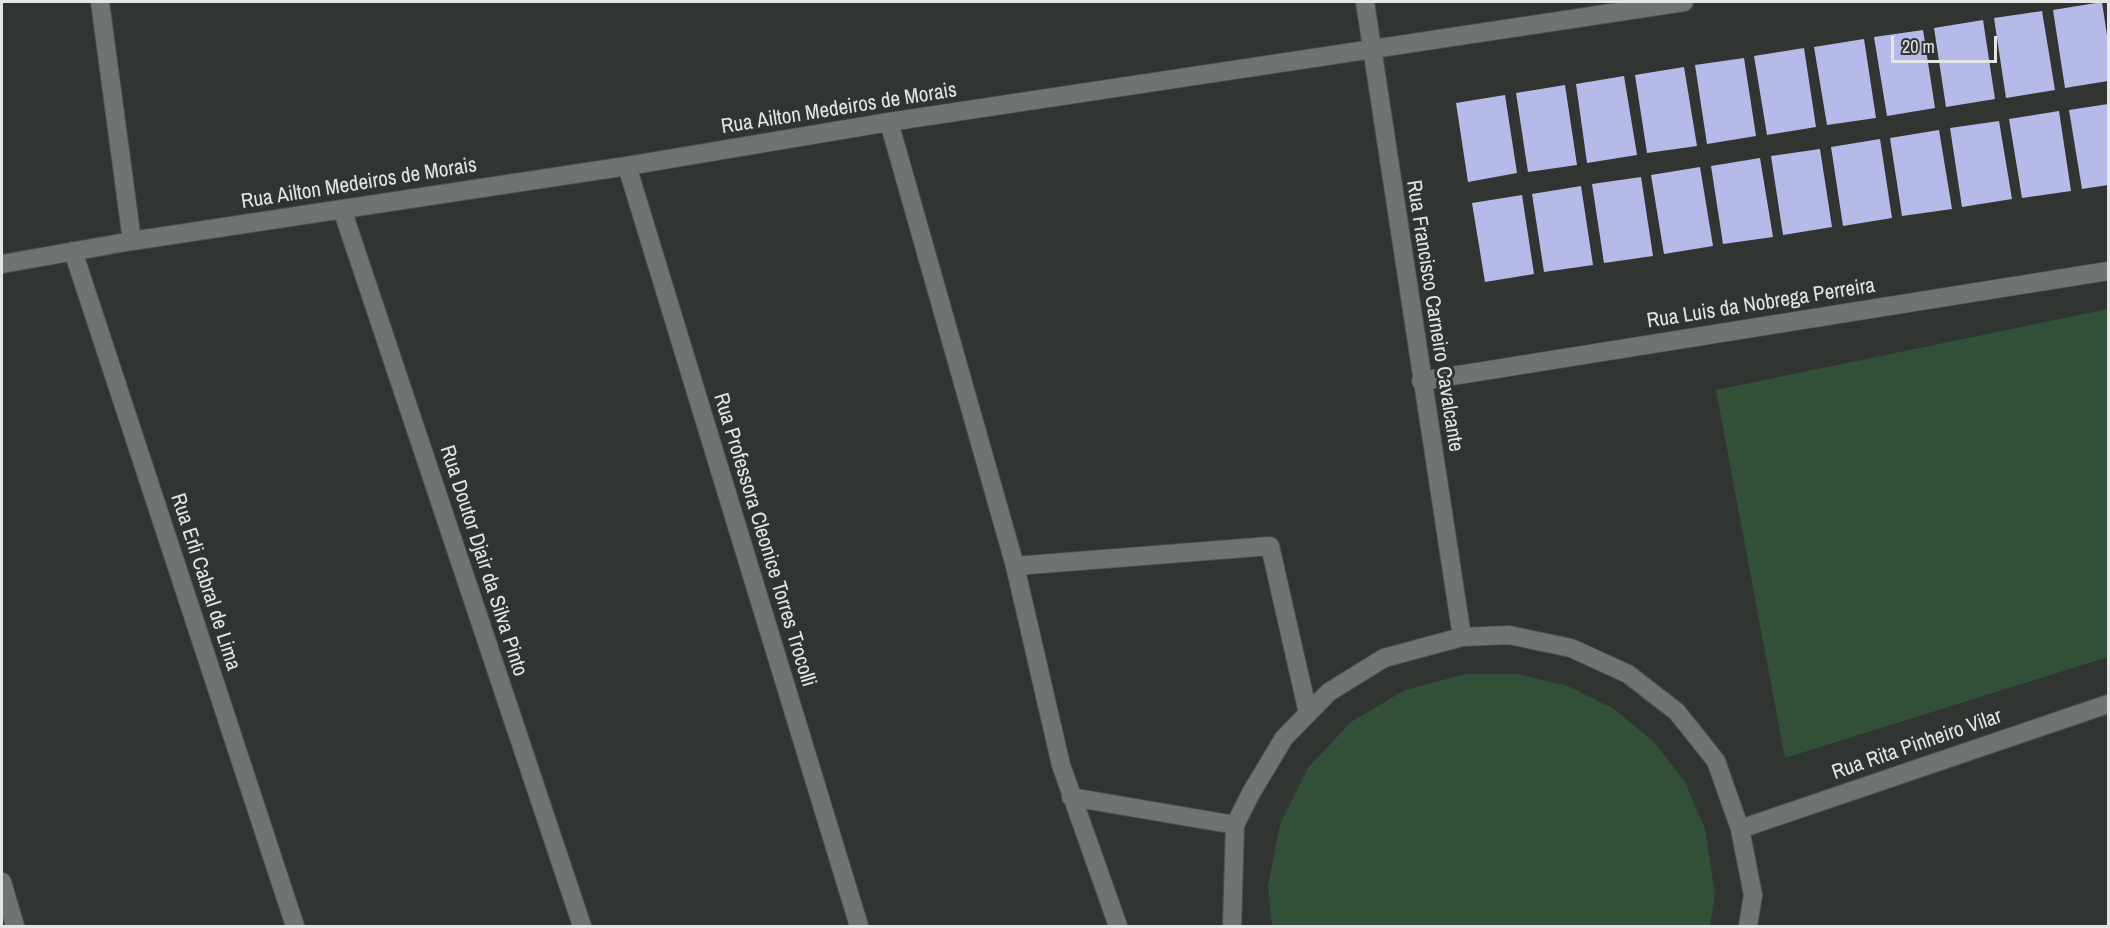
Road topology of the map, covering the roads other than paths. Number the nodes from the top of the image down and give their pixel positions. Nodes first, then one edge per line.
1 (100, 2) edge
2 (1365, 2) edge
3 (1684, 2) edge
4 (1371, 49) junction
5 (889, 122) junction
6 (627, 166) junction
7 (342, 209) junction
8 (132, 242) junction
9 (73, 251) junction
10 (2, 264) edge
11 (2109, 271) edge
12 (1421, 381) junction
13 (1015, 566) junction
14 (1462, 637) junction
15 (2109, 704) edge
16 (1308, 713) junction
17 (1071, 796) junction
18 (1235, 825) junction
19 (1740, 829) junction
20 (2, 882) edge
21 (15, 927) edge
22 (295, 927) edge
23 (582, 927) edge
24 (859, 927) edge
25 (1118, 927) edge
26 (1232, 927) edge
27 (1748, 927) edge

1 - 8 street
2 - 4 street, Rua Francisco Carneiro Cavalcante
3 - 4 street, Rua Ailton Medeiros de Morais
4 - 5 street, Rua Ailton Medeiros de Morais
4 - 12 street, Rua Francisco Carneiro Cavalcante
5 - 6 street, Rua Ailton Medeiros de Morais
5 - 13 street
6 - 7 street, Rua Ailton Medeiros de Morais
6 - 24 street, Rua Professora Cleonice Torres Trocolli
7 - 8 street, Rua Ailton Medeiros de Morais
7 - 23 street, Rua Doutor Djair da Silva Pinto
8 - 9 street, Rua Ailton Medeiros de Morais
9 - 10 street, Rua Ailton Medeiros de Morais
9 - 22 street, Rua Erli Cabral de Lima
11 - 12 street, Rua Luis da Nobrega Perreira
12 - 14 street, Rua Francisco Carneiro Cavalcante
13 - 16 street
13 - 17 street
14 - 16 street
14 - 19 street
15 - 19 street, Rua Rita Pinheiro Vilar
16 - 18 street
17 - 18 street
17 - 25 street
18 - 26 street
19 - 27 street
20 - 21 street

